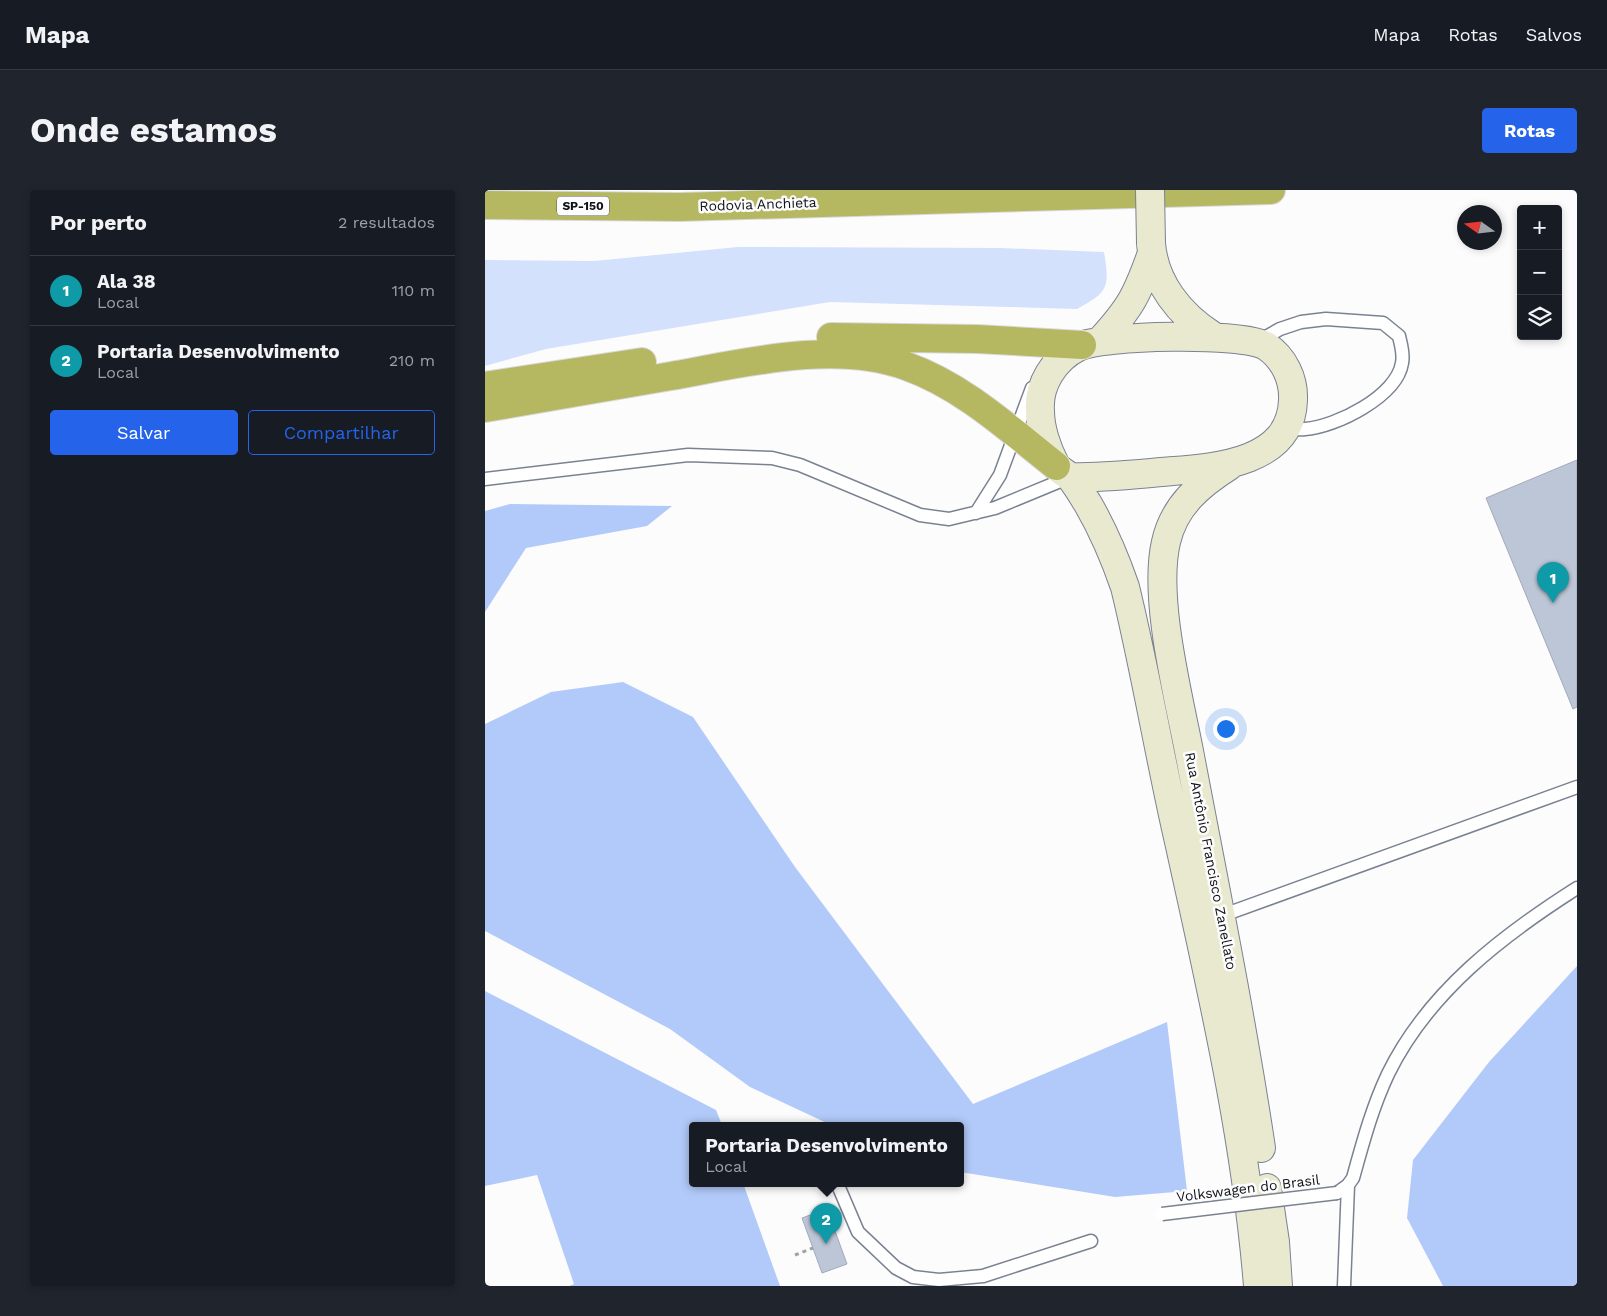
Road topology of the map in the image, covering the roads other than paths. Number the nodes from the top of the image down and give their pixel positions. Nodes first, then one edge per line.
1 (1150, 190) edge
2 (1271, 190) edge
3 (485, 205) edge
4 (680, 207) junction
5 (485, 222) edge
6 (1151, 248) junction
7 (1213, 336) junction
8 (1257, 342) junction
9 (1091, 343) junction
10 (1058, 362) junction
11 (485, 386) edge
12 (485, 408) edge
13 (1285, 428) junction
14 (1015, 434) junction
15 (1233, 464) junction
16 (1063, 472) junction
17 (485, 479) edge
18 (976, 513) junction
19 (1577, 787) edge
20 (1577, 888) edge
21 (1209, 919) junction
22 (839, 1187) edge
23 (1343, 1189) junction
24 (1162, 1214) dead end
25 (1091, 1241) dead end
26 (1258, 1286) edge
27 (1278, 1286) edge
28 (1344, 1286) edge

1 - 6 street, bridge
2 - 4 highway, Rodovia Anchieta / SP-150
3 - 4 highway, Rodovia Anchieta / SP-150
4 - 5 highway
6 - 7 street
6 - 9 street
7 - 8 street, Rua Antônio Francisco Zanellato
7 - 9 street, Rua Antônio Francisco Zanellato
8 - 13 street, Rua Antônio Francisco Zanellato
8 - 13 lane
9 - 10 street
9 - 11 highway
10 - 14 lane
10 - 16 street
12 - 14 highway
13 - 15 street, Rua Antônio Francisco Zanellato
14 - 16 highway
14 - 18 lane
15 - 16 street, Rua Antônio Francisco Zanellato
15 - 21 street, Rua Antônio Francisco Zanellato
16 - 18 lane
16 - 21 street, Rua Antônio Francisco Zanellato
17 - 18 lane
19 - 21 lane
20 - 23 lane
21 - 26 street, Rua Antônio Francisco Zanellato
21 - 27 street, Rua Antônio Francisco Zanellato
22 - 25 lane
23 - 24 lane, Volkswagen do Brasil, bridge
23 - 28 lane

